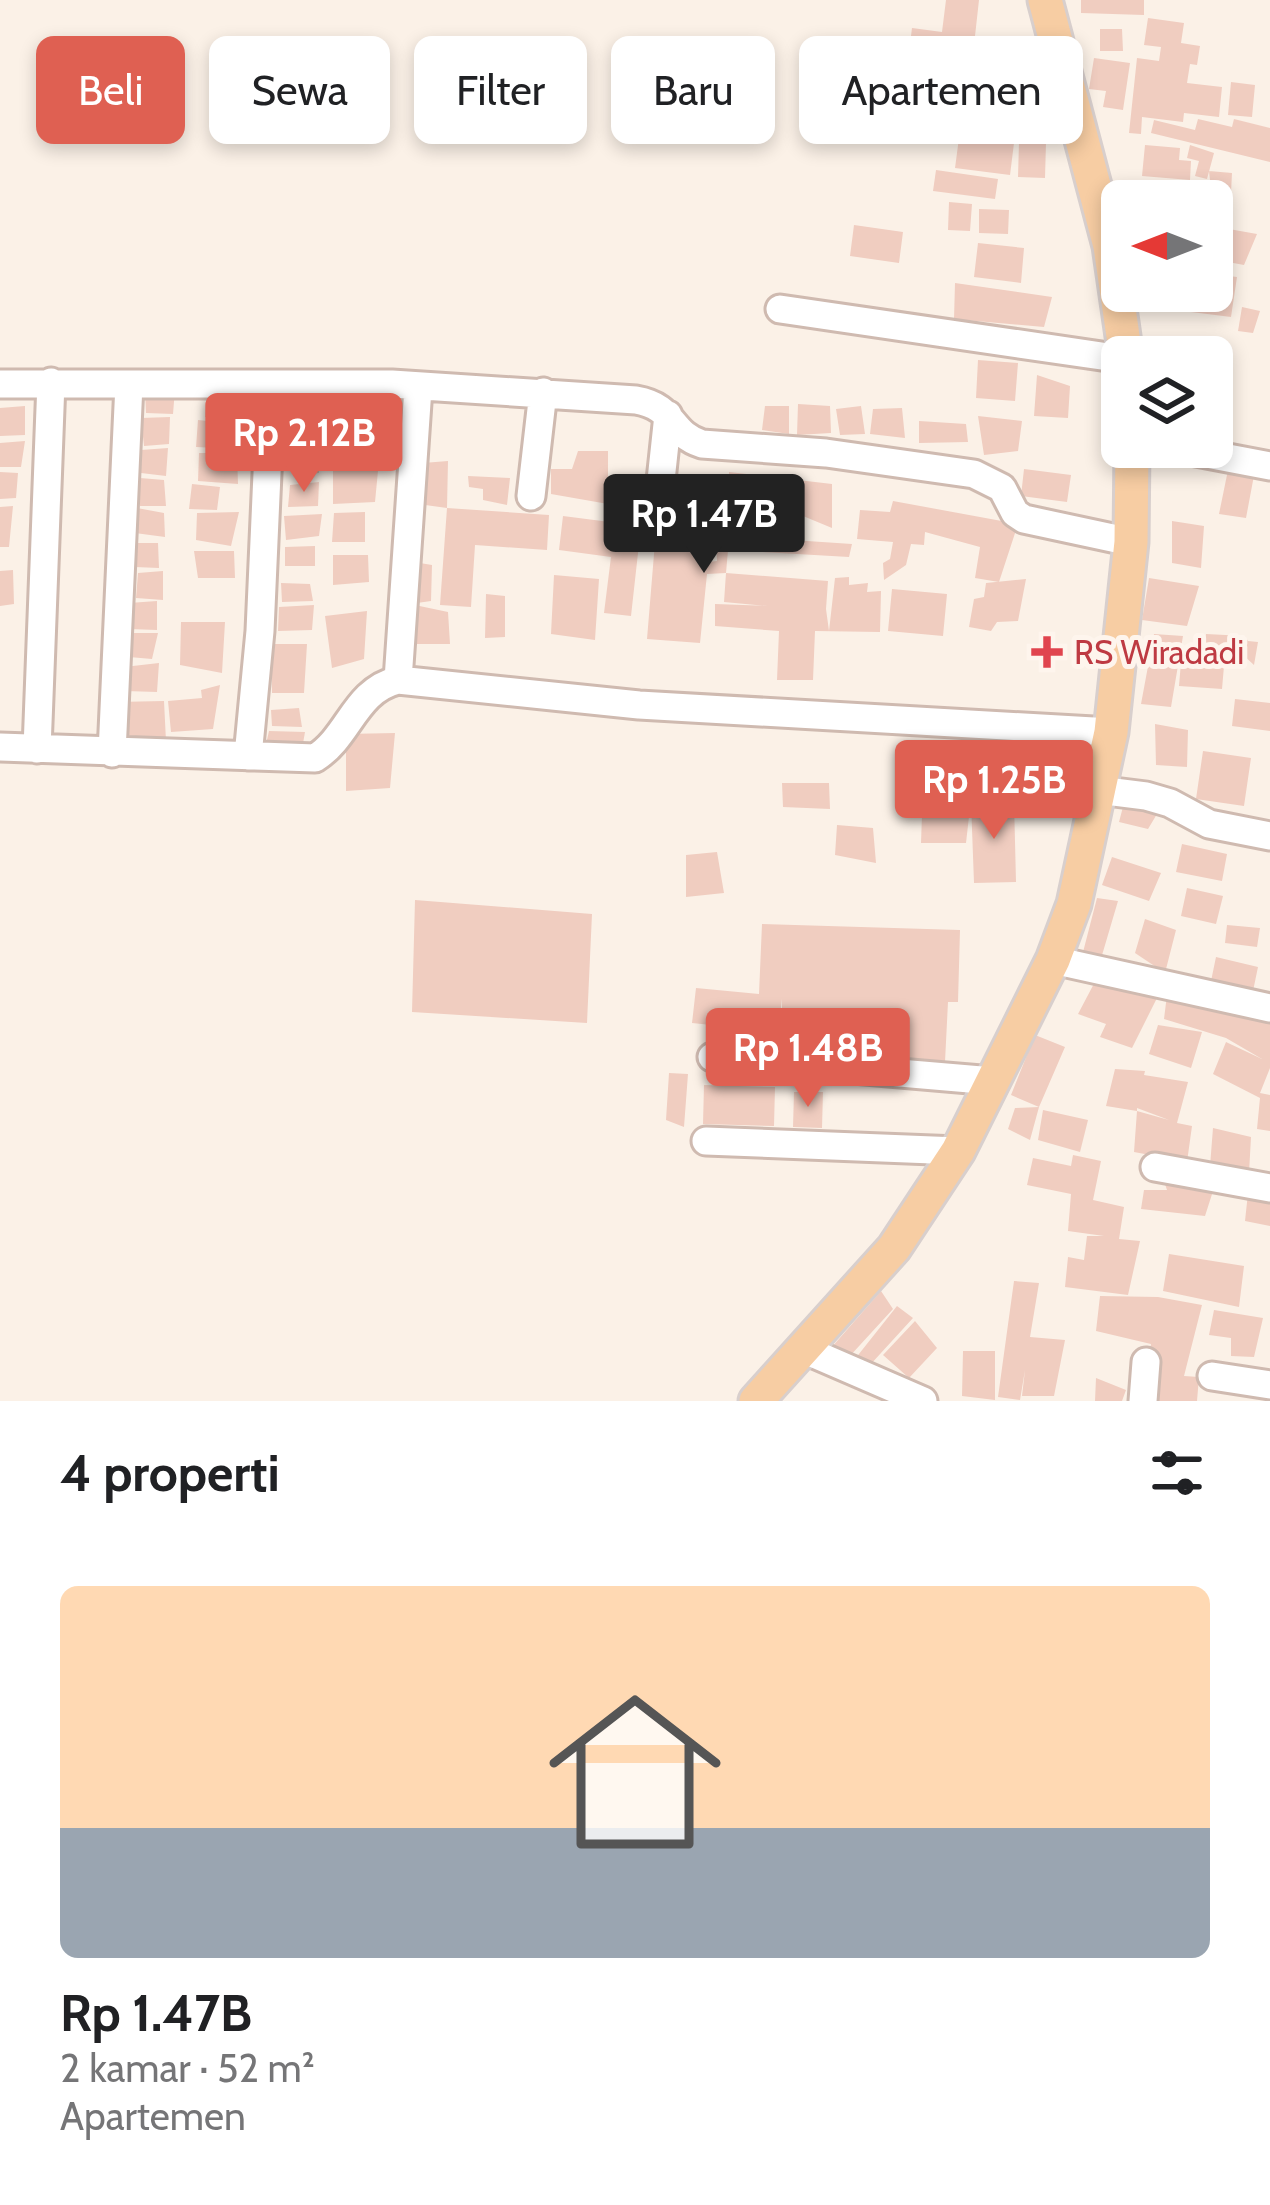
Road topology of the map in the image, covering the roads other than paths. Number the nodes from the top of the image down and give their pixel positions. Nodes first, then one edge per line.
1 (1045, 0) edge
2 (780, 308) dead end
3 (1121, 336) edge
4 (1101, 355) edge
5 (50, 382) junction
6 (0, 384) edge
7 (129, 384) junction
8 (267, 384) junction
9 (418, 388) junction
10 (543, 392) junction
11 (668, 415) junction
12 (1233, 459) edge
13 (1270, 466) edge
14 (1132, 468) edge
15 (532, 496) dead end
16 (659, 499) dead end
17 (1131, 542) junction
18 (398, 680) junction
19 (1111, 731) junction
20 (0, 747) edge
21 (37, 748) junction
22 (112, 753) junction
23 (248, 756) junction
24 (1098, 790) junction
25 (1270, 836) edge
26 (1053, 960) junction
27 (1270, 1008) edge
28 (712, 1057) dead end
29 (993, 1081) junction
30 (706, 1141) dead end
31 (958, 1151) junction
32 (1155, 1167) dead end
33 (1270, 1189) edge
34 (803, 1349) junction
35 (1147, 1362) dead end
36 (1212, 1376) dead end
37 (1270, 1385) edge
38 (756, 1401) edge
39 (923, 1401) edge
40 (1143, 1401) edge

1 - 3 main road
2 - 4 street
5 - 6 street
5 - 7 street
5 - 21 street
7 - 8 street
7 - 22 street
8 - 9 street
8 - 23 street
9 - 10 street
9 - 18 street
10 - 11 street
10 - 15 street
11 - 16 street
11 - 17 street
12 - 13 street
14 - 17 main road
17 - 19 main road
18 - 19 street
18 - 23 street
19 - 24 main road
20 - 21 street
21 - 22 street
22 - 23 street
24 - 25 street
24 - 26 main road
26 - 27 street
26 - 29 main road
28 - 29 street
29 - 31 main road
30 - 31 street
31 - 34 main road
32 - 33 street
34 - 38 main road
34 - 39 street
35 - 40 street
36 - 37 street

